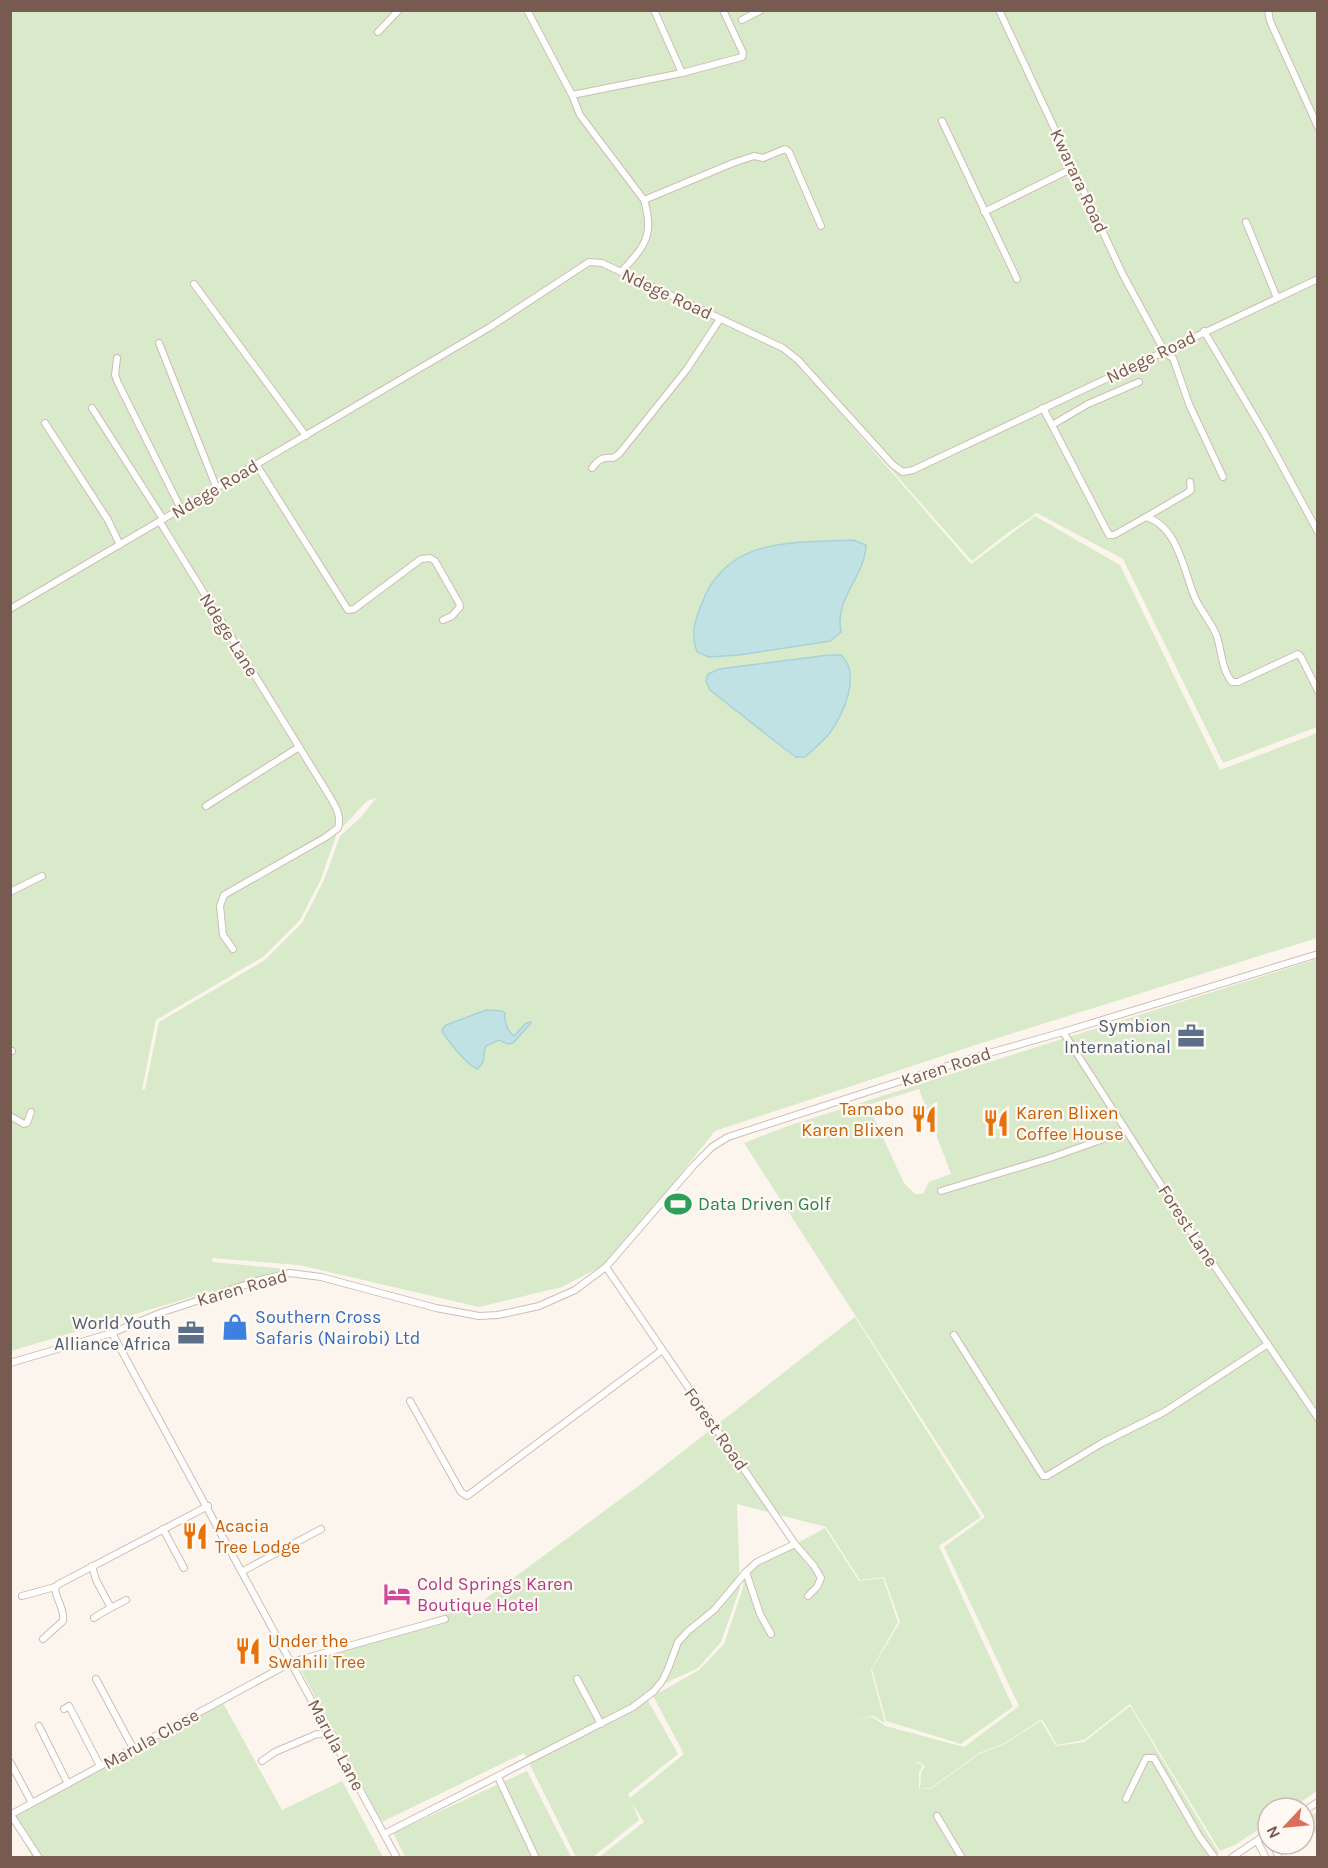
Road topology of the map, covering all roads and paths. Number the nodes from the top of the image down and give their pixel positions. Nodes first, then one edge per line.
1 (399, 10) edge
2 (527, 10) edge
3 (654, 10) edge
4 (723, 10) edge
5 (761, 10) edge
6 (999, 10) edge
7 (1268, 10) edge
8 (742, 20) dead end
9 (378, 32) dead end
10 (682, 73) junction
11 (572, 95) junction
12 (942, 122) dead end
13 (1317, 126) edge
14 (1073, 168) junction
15 (644, 200) junction
16 (984, 212) junction
17 (1246, 222) dead end
18 (821, 226) dead end
19 (621, 272) junction
20 (1017, 279) dead end
21 (1317, 279) edge
22 (194, 285) dead end
23 (1276, 298) junction
24 (720, 319) junction
25 (1204, 332) junction
26 (159, 344) dead end
27 (1164, 350) junction
28 (117, 358) dead end
29 (1139, 382) dead end
30 (92, 408) dead end
31 (1043, 408) junction
32 (45, 423) dead end
33 (1052, 425) junction
34 (306, 436) junction
35 (256, 464) junction
36 (592, 468) dead end
37 (1223, 477) dead end
38 (1190, 482) dead end
39 (217, 489) junction
40 (181, 509) junction
41 (1146, 518) junction
42 (162, 520) junction
43 (1317, 532) edge
44 (120, 545) junction
45 (10, 609) edge
46 (443, 620) dead end
47 (1317, 691) edge
48 (299, 747) junction
49 (206, 806) dead end
50 (42, 876) dead end
51 (10, 892) edge
52 (233, 949) dead end
53 (1317, 954) edge
54 (1063, 1032) junction
55 (30, 1112) dead end
56 (10, 1116) edge
57 (1126, 1131) junction
58 (941, 1191) dead end
59 (606, 1267) junction
60 (112, 1333) junction
61 (954, 1335) dead end
62 (1268, 1344) junction
63 (661, 1351) junction
64 (10, 1363) edge
65 (410, 1401) dead end
66 (1317, 1418) edge
67 (208, 1506) junction
68 (163, 1529) junction
69 (321, 1529) dead end
70 (795, 1544) junction
71 (92, 1566) junction
72 (184, 1568) dead end
73 (243, 1571) junction
74 (746, 1572) junction
75 (55, 1587) junction
76 (22, 1596) dead end
77 (808, 1596) dead end
78 (126, 1600) dead end
79 (110, 1606) junction
80 (97, 1614) dead end
81 (445, 1619) dead end
82 (771, 1634) dead end
83 (43, 1639) dead end
84 (292, 1662) junction
85 (96, 1679) dead end
86 (577, 1679) dead end
87 (64, 1709) dead end
88 (601, 1724) junction
89 (39, 1726) dead end
90 (332, 1735) junction
91 (133, 1748) junction
92 (262, 1761) dead end
93 (10, 1762) edge
94 (100, 1766) junction
95 (498, 1777) junction
96 (68, 1784) junction
97 (1126, 1799) dead end
98 (33, 1803) junction
99 (11, 1815) edge
100 (937, 1816) dead end
101 (384, 1834) junction
102 (1256, 1842) edge
103 (39, 1857) edge
104 (397, 1857) edge
105 (536, 1857) edge
106 (962, 1857) edge
107 (1215, 1857) edge
108 (1231, 1857) edge

1 - 9 street
2 - 11 street
3 - 10 street
4 - 10 street
5 - 8 street
6 - 14 street, Kwarara Road
7 - 13 street
10 - 11 street
11 - 15 street
12 - 16 street
14 - 16 street
14 - 27 street, Kwarara Road
15 - 18 street
15 - 19 street
16 - 20 street
17 - 23 street
19 - 24 street, Ndege Road
19 - 34 street, Ndege Road
21 - 23 street, Ndege Road
22 - 34 street
23 - 25 street, Ndege Road
24 - 31 street, Ndege Road
24 - 36 street
25 - 27 street, Ndege Road
25 - 43 street
26 - 39 street
27 - 31 street, Ndege Road
27 - 37 street, Kwarara Road
28 - 40 street
29 - 33 street
30 - 42 street, Ndege Lane
31 - 33 street
32 - 44 street
33 - 41 street
34 - 35 street, Ndege Road
35 - 39 street, Ndege Road
35 - 46 street
38 - 41 street
39 - 40 street, Ndege Road
40 - 42 street, Ndege Road
41 - 47 street
42 - 44 street, Ndege Road
42 - 48 street, Ndege Lane
44 - 45 street, Ndege Road
48 - 49 street
48 - 52 street, Ndege Lane
50 - 51 street
53 - 54 street, Karen Road
54 - 57 street, Forest Lane
54 - 59 street, Karen Road
55 - 56 street
57 - 58 street
57 - 62 street, Forest Lane
59 - 60 street, Karen Road
59 - 63 street, Forest Road
60 - 64 street, Karen Road
60 - 67 street, Marula Lane
61 - 62 street
62 - 66 street, Forest Lane
63 - 65 street
63 - 70 street, Forest Road
67 - 68 street
67 - 73 street, Marula Lane
68 - 71 street
68 - 72 street
69 - 73 street
70 - 74 street
70 - 77 street, Forest Road
71 - 75 street
71 - 79 street
73 - 84 street, Marula Lane
74 - 82 street
74 - 88 street
75 - 76 street
75 - 83 street
78 - 79 street
79 - 80 street
81 - 84 street, Marula Close
84 - 90 street, Marula Lane
84 - 91 street, Marula Close
85 - 91 street
86 - 88 street
87 - 94 street
88 - 95 street
89 - 96 street
90 - 92 street
90 - 101 street, Marula Lane
91 - 94 street, Marula Close
93 - 98 street
94 - 96 street, Marula Close
95 - 101 street
95 - 105 street
96 - 98 street, Marula Close
97 - 107 street
98 - 99 street, Marula Close
99 - 103 street
100 - 106 street
101 - 104 street, Marula Lane
102 - 108 street

